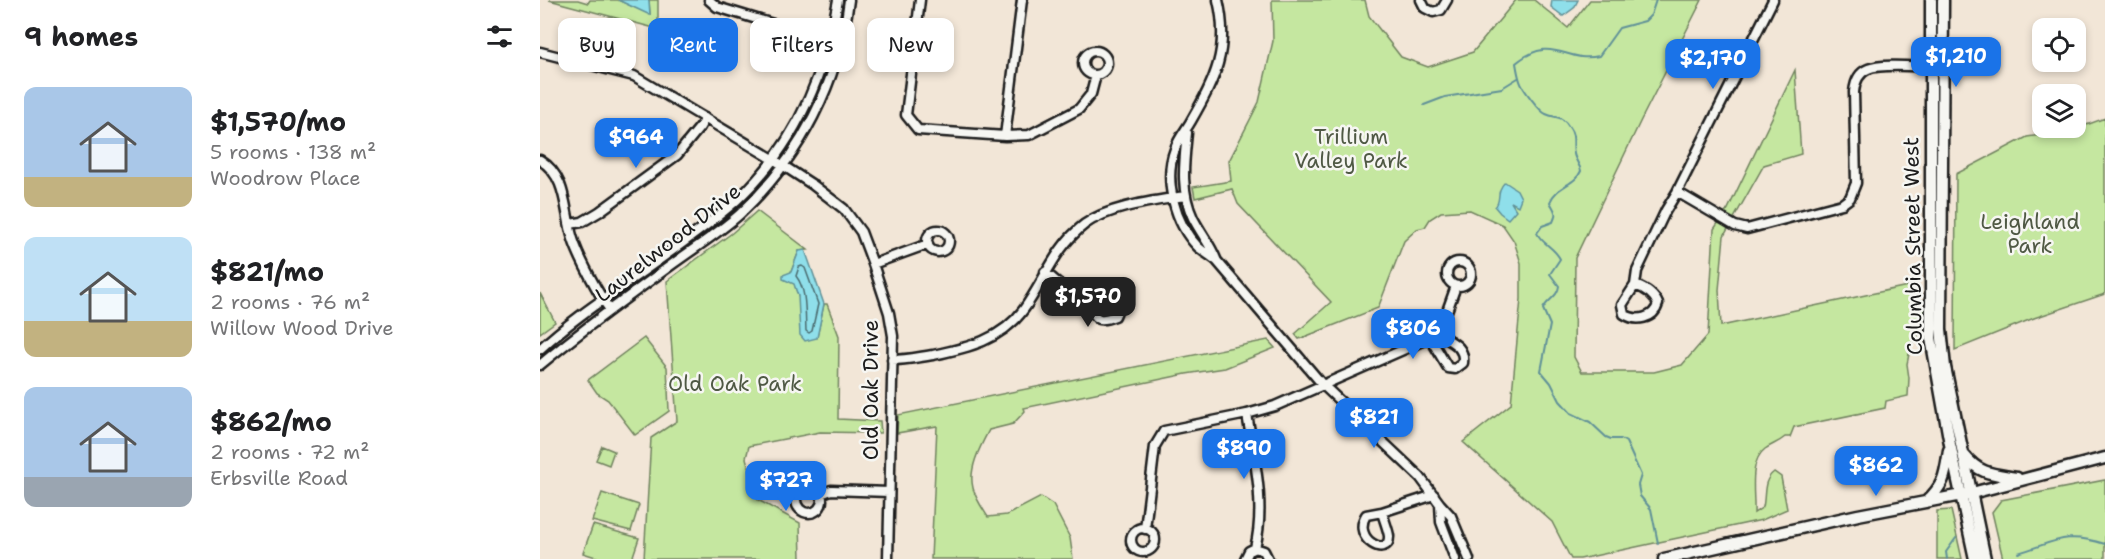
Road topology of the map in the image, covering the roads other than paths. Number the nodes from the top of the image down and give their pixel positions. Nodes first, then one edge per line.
1 (709, 0) edge
2 (838, 0) edge
3 (849, 0) edge
4 (920, 0) edge
5 (1022, 0) edge
6 (1218, 0) edge
7 (1421, 0) edge
8 (1447, 0) edge
9 (1773, 0) edge
10 (1931, 0) edge
11 (1943, 0) edge
12 (753, 18) edge
13 (835, 18) edge
14 (846, 18) edge
15 (540, 52) edge
16 (1936, 67) junction
17 (821, 72) edge
18 (834, 72) edge
19 (1096, 75) dead end
20 (705, 118) junction
21 (1187, 130) junction
22 (1005, 136) junction
23 (773, 159) junction
24 (540, 160) edge
25 (783, 166) junction
26 (1677, 192) junction
27 (1185, 196) junction
28 (1173, 198) junction
29 (570, 224) junction
30 (928, 244) dead end
31 (1216, 261) junction
32 (873, 264) junction
33 (1045, 272) junction
34 (1635, 285) junction
35 (1456, 286) dead end
36 (602, 300) junction
37 (1090, 305) dead end
38 (610, 310) junction
39 (540, 349) edge
40 (892, 360) junction
41 (540, 365) edge
42 (1322, 384) junction
43 (1247, 414) junction
44 (1950, 444) junction
45 (1964, 456) junction
46 (2105, 458) edge
47 (2021, 479) junction
48 (889, 492) junction
49 (821, 494) dead end
50 (1966, 494) junction
51 (1434, 495) junction
52 (1926, 502) junction
53 (1440, 504) junction
54 (1382, 512) dead end
55 (1145, 529) dead end
56 (1255, 548) junction
57 (888, 559) edge
58 (1245, 559) edge
59 (1268, 559) edge
60 (1455, 559) edge
61 (1469, 559) edge
62 (1664, 559) edge
63 (1976, 559) edge
64 (1985, 559) edge

1 - 12 street
2 - 13 street, Laurelwood Drive
3 - 14 street, Laurelwood Drive
4 - 22 street
5 - 22 street
6 - 21 street
7 - 8 street
9 - 26 street
10 - 16 main road, Columbia Street West
11 - 16 main road, Columbia Street West
15 - 20 street, Old Oak Drive
16 - 26 street
16 - 44 main road, Columbia Street West
16 - 45 main road, Columbia Street West
17 - 23 street, Laurelwood Drive
18 - 25 street, Laurelwood Drive
19 - 22 street
20 - 23 street, Old Oak Drive
20 - 29 street
21 - 27 street
21 - 28 street
23 - 25 street, Old Oak Drive
23 - 36 street, Laurelwood Drive
24 - 29 street
25 - 32 street, Old Oak Drive
25 - 38 street, Laurelwood Drive
26 - 34 street
27 - 28 street
27 - 31 street
28 - 31 street
28 - 33 street
29 - 36 street
30 - 32 street
31 - 42 street
32 - 40 street, Old Oak Drive
33 - 37 street
33 - 40 street
34 - 34 street
35 - 42 street
36 - 38 street
36 - 39 street, Laurelwood Drive
38 - 41 street, Laurelwood Drive
40 - 48 street, Old Oak Drive
42 - 43 street
42 - 51 street
43 - 55 street
43 - 56 street
44 - 50 main road, Columbia Street West
44 - 52 main road
45 - 47 main road
45 - 50 main road, Columbia Street West
46 - 47 main road
47 - 50 main road
48 - 49 street
48 - 57 street, Old Oak Drive
50 - 52 main road
50 - 63 main road, Columbia Street West
50 - 64 main road, Columbia Street West
51 - 53 street
51 - 54 street
52 - 62 main road
53 - 60 street
53 - 61 street
56 - 58 street
56 - 59 street

